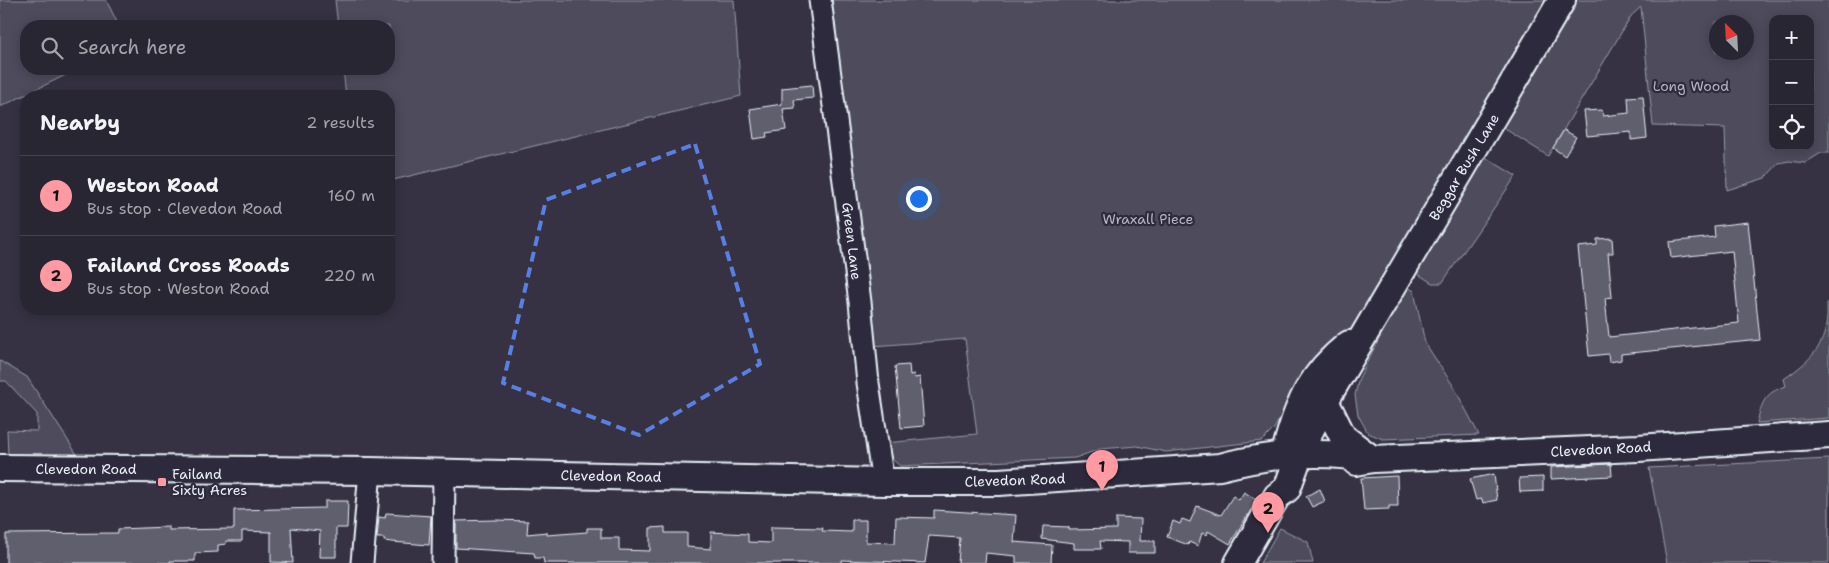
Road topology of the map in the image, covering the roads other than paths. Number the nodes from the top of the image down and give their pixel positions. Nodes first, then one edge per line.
1 (820, 0) edge
2 (1562, 0) edge
3 (1364, 333) junction
4 (1326, 401) junction
5 (1829, 435) edge
6 (1373, 459) junction
7 (1289, 462) junction
8 (0, 468) edge
9 (370, 470) junction
10 (444, 472) junction
11 (883, 482) junction
12 (362, 563) edge
13 (443, 563) edge
14 (1238, 563) edge

1 - 11 street, Green Lane
2 - 3 main road, Beggar Bush Lane
3 - 4 main road, Beggar Bush Lane
3 - 7 main road, Beggar Bush Lane
4 - 6 main road
4 - 7 main road, Beggar Bush Lane
5 - 6 main road, Clevedon Road
6 - 7 main road, Clevedon Road
7 - 11 main road, Clevedon Road
7 - 14 main road
8 - 9 main road, Clevedon Road
9 - 10 main road, Clevedon Road
9 - 12 street
10 - 11 main road, Clevedon Road
10 - 13 street

